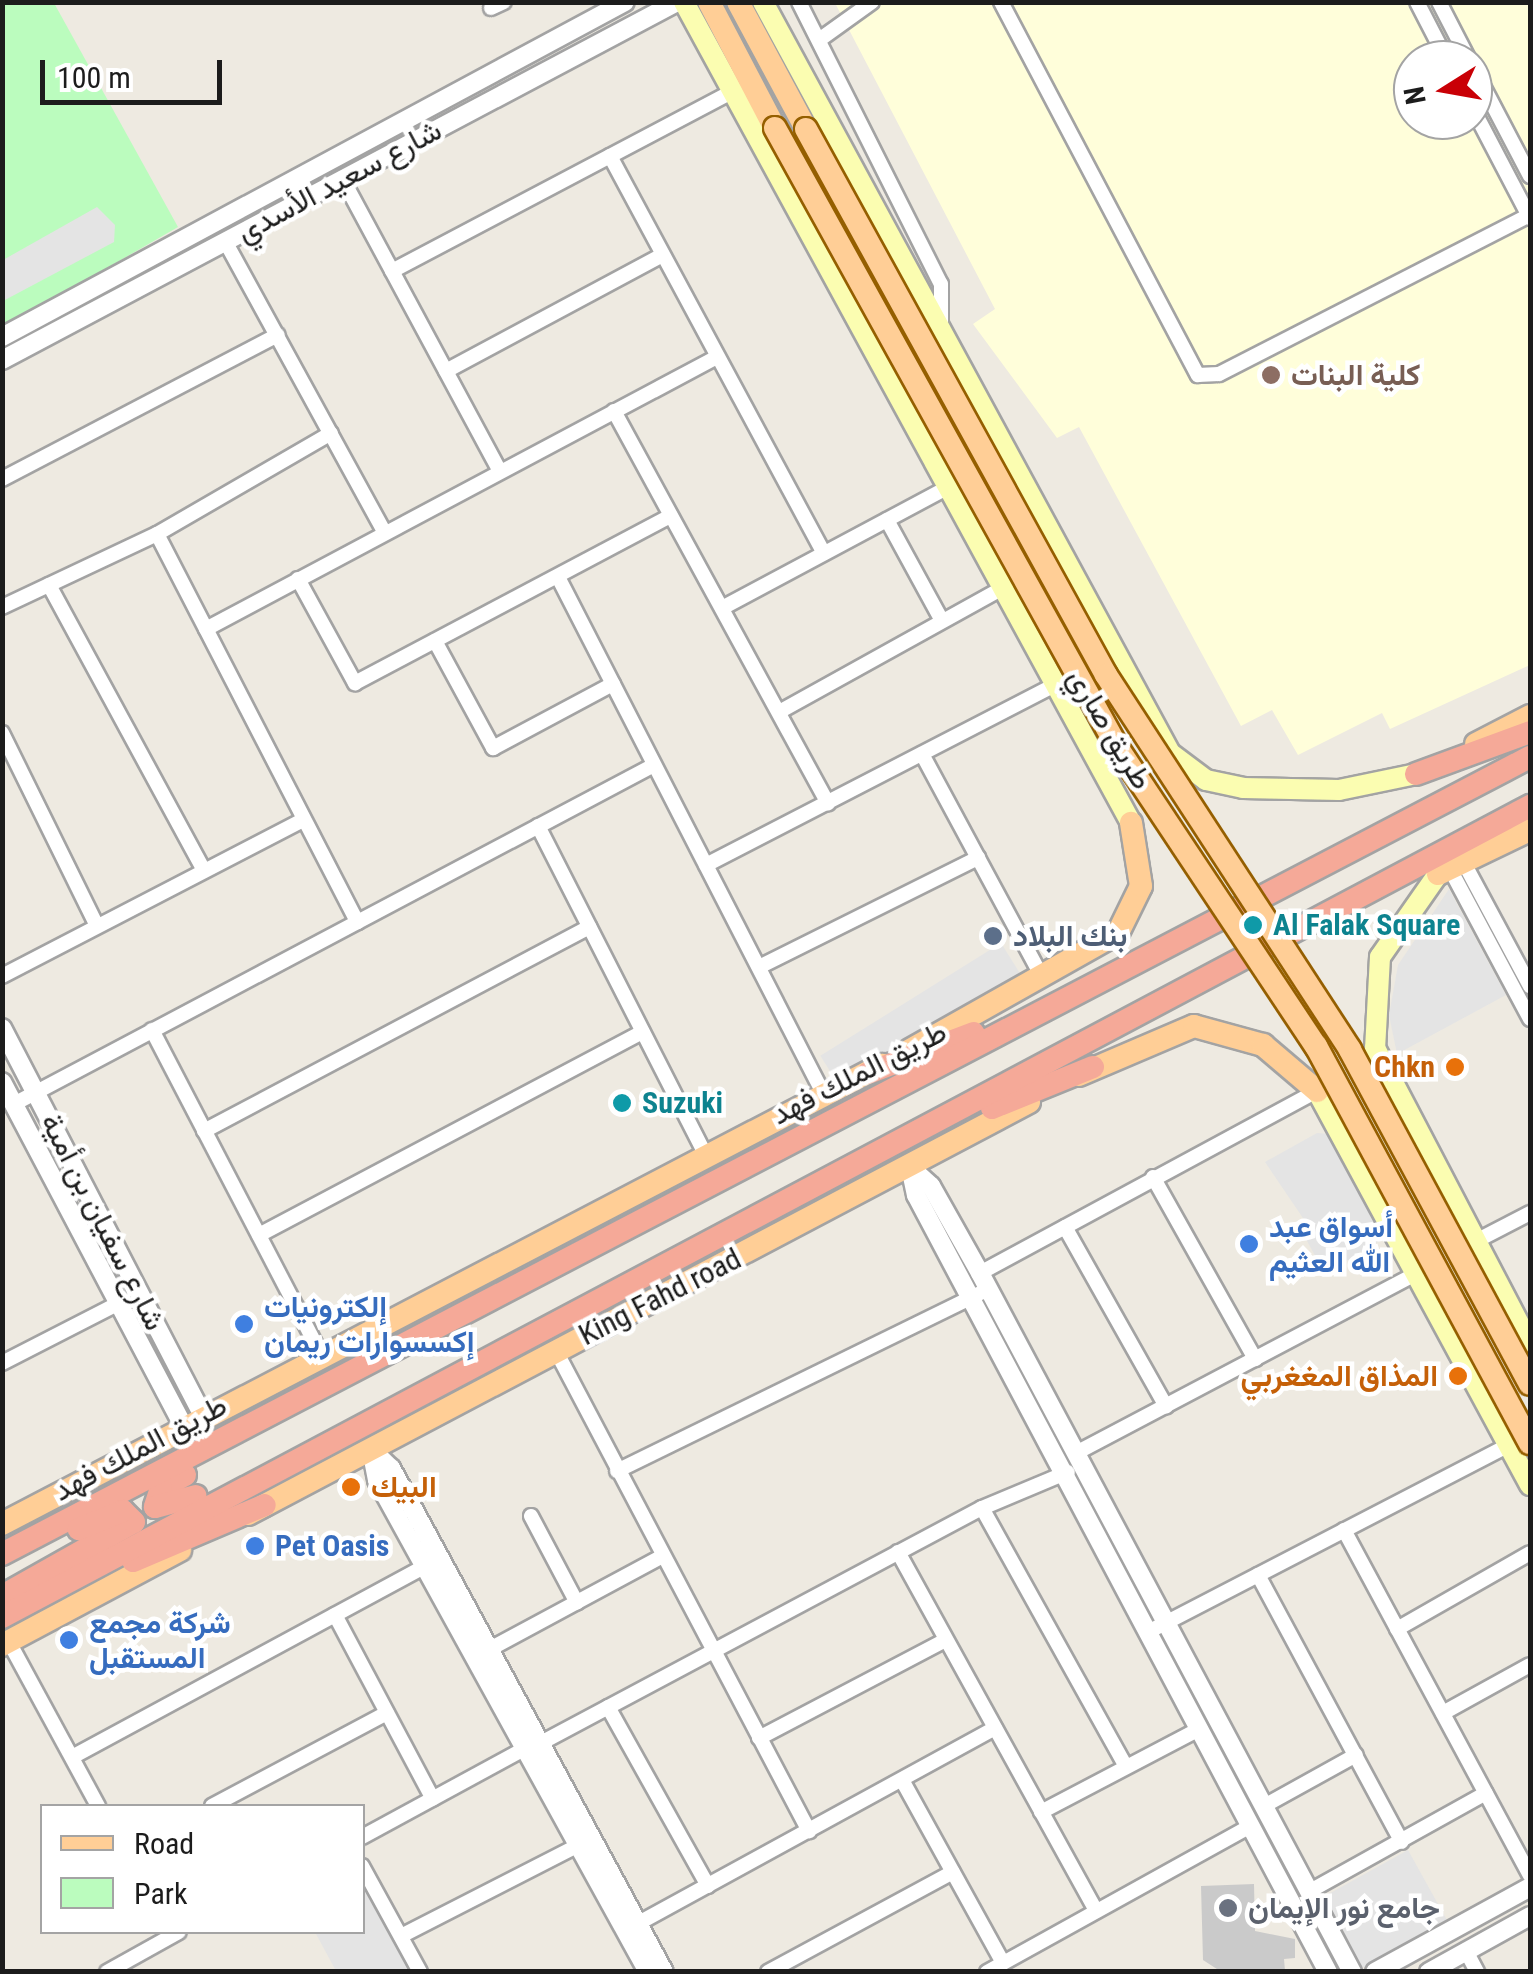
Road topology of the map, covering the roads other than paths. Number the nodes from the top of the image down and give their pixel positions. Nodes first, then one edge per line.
1 (625, 2) edge
2 (680, 2) edge
3 (698, 2) edge
4 (709, 2) edge
5 (738, 2) edge
6 (763, 2) edge
7 (800, 2) edge
8 (1001, 2) edge
9 (1438, 2) edge
10 (869, 3) edge
11 (1420, 4) edge
12 (656, 7) edge
13 (819, 40) junction
14 (1437, 40) edge
15 (1458, 40) edge
16 (734, 90) junction
17 (1493, 106) edge
18 (775, 128) junction
19 (1489, 140) edge
20 (610, 156) junction
21 (1530, 176) edge
22 (342, 178) junction
23 (1530, 217) edge
24 (226, 241) junction
25 (662, 255) junction
26 (392, 271) junction
27 (278, 335) junction
28 (941, 335) junction
29 (2, 338) edge
30 (715, 358) junction
31 (2, 360) edge
32 (446, 371) junction
33 (614, 411) junction
34 (331, 433) junction
35 (500, 472) junction
36 (2, 479) edge
37 (949, 487) junction
38 (672, 516) junction
39 (887, 520) junction
40 (384, 532) junction
41 (157, 534) junction
42 (824, 553) junction
43 (558, 577) junction
44 (298, 579) junction
45 (49, 585) junction
46 (1003, 588) junction
47 (2, 607) edge
48 (722, 608) junction
49 (942, 622) junction
50 (206, 630) junction
51 (435, 642) junction
52 (613, 684) junction
53 (1056, 684) junction
54 (779, 712) junction
55 (1530, 716) edge
56 (1530, 732) edge
57 (2, 733) edge
58 (922, 754) junction
59 (1530, 758) edge
60 (654, 765) junction
61 (1416, 774) junction
62 (828, 803) junction
63 (1530, 806) edge
64 (302, 820) junction
65 (1131, 823) joint
66 (538, 826) junction
67 (1530, 830) edge
68 (978, 858) junction
69 (706, 865) junction
70 (1451, 869) junction
71 (204, 871) junction
72 (357, 922) junction
73 (97, 926) junction
74 (589, 926) junction
75 (759, 967) junction
76 (2, 976) edge
77 (1042, 978) junction
78 (1526, 984) edge
79 (1076, 994) junction
80 (1530, 1018) edge
81 (2, 1028) edge
82 (152, 1030) junction
83 (643, 1032) junction
84 (1093, 1067) junction
85 (868, 1073) junction
86 (2, 1082) edge
87 (1317, 1091) junction
88 (36, 1092) junction
89 (825, 1097) junction
90 (14, 1104) junction
91 (204, 1131) junction
92 (704, 1152) junction
93 (878, 1155) junction
94 (910, 1166) junction
95 (1153, 1176) junction
96 (1530, 1213) edge
97 (1065, 1226) junction
98 (258, 1234) junction
99 (717, 1240) junction
100 (1476, 1241) junction
101 (1416, 1274) junction
102 (980, 1286) junction
103 (119, 1303) junction
104 (438, 1326) junction
105 (1529, 1340) edge
106 (556, 1351) junction
107 (321, 1355) junction
108 (1255, 1359) junction
109 (2, 1363) edge
110 (1530, 1384) edge
111 (466, 1398) junction
112 (1166, 1406) junction
113 (380, 1409) junction
114 (194, 1422) junction
115 (1520, 1444) edge
116 (371, 1449) junction
117 (1076, 1453) junction
118 (617, 1471) junction
119 (1068, 1472) junction
120 (1530, 1485) edge
121 (265, 1506) junction
122 (982, 1508) junction
123 (531, 1516) dead end
124 (2, 1524) edge
125 (1344, 1530) junction
126 (898, 1552) junction
127 (1530, 1552) edge
128 (2, 1554) edge
129 (661, 1557) junction
130 (433, 1562) junction
131 (2, 1566) edge
132 (1258, 1574) junction
133 (577, 1603) junction
134 (5, 1609) edge
135 (335, 1615) junction
136 (1168, 1622) junction
137 (1397, 1629) junction
138 (1148, 1632) junction
139 (946, 1640) junction
140 (6, 1643) edge
141 (488, 1650) junction
142 (712, 1651) junction
143 (1530, 1666) edge
144 (608, 1707) junction
145 (387, 1713) junction
146 (1443, 1714) junction
147 (995, 1728) junction
148 (1197, 1730) junction
149 (759, 1738) junction
150 (532, 1746) junction
151 (1356, 1755) junction
152 (74, 1756) junction
153 (1126, 1767) junction
154 (902, 1780) junction
155 (1486, 1793) junction
156 (433, 1799) junction
157 (97, 1804) edge
158 (216, 1804) edge
159 (1264, 1806) junction
160 (1042, 1812) junction
161 (1250, 1826) junction
162 (809, 1831) junction
163 (365, 1835) edge
164 (1402, 1842) junction
165 (579, 1845) junction
166 (365, 1871) edge
167 (952, 1872) junction
168 (1530, 1875) edge
169 (708, 1886) junction
170 (1530, 1887) edge
171 (1310, 1891) junction
172 (1096, 1911) junction
173 (1530, 1916) edge
174 (638, 1924) junction
175 (170, 1934) edge
176 (401, 1936) junction
177 (1466, 1951) junction
178 (1003, 1963) junction
179 (107, 1972) edge
180 (420, 1972) edge
181 (648, 1972) edge
182 (664, 1972) edge
183 (768, 1972) edge
184 (987, 1972) edge
185 (1328, 1972) edge
186 (1352, 1972) edge
187 (1375, 1972) edge
188 (1429, 1972) edge
189 (1478, 1972) edge

1 - 29 street, شارع سعيد الأسدي
2 - 12 street, شارع سعيد الأسدي
2 - 16 main road
3 - 18 main road
4 - 18 main road, طريق صاري
5 - 110 main road, طريق صاري, bridge
6 - 28 main road
7 - 13 street
8 - 23 street
9 - 15 street
10 - 13 street
11 - 14 street
12 - 22 street, شارع سعيد الأسدي
13 - 28 street
16 - 20 street
16 - 37 main road
17 - 21 street
18 - 115 main road, طريق صاري, bridge
19 - 23 street
20 - 25 street
20 - 26 street
22 - 24 street, شارع سعيد الأسدي
22 - 26 street
24 - 27 street
24 - 31 street, شارع سعيد الأسدي
25 - 30 street
25 - 32 street
26 - 32 street
27 - 34 street
27 - 36 street
28 - 61 main road
30 - 33 street
30 - 42 street
32 - 35 street
33 - 35 street
33 - 38 street
34 - 40 street
34 - 41 street
35 - 40 street
37 - 39 street
37 - 46 main road
38 - 43 street
38 - 48 street
39 - 42 street
39 - 49 street
40 - 44 street
41 - 45 street
41 - 50 street
42 - 48 street
43 - 51 street
43 - 52 street
44 - 50 street
44 - 51 street
45 - 47 street
45 - 71 street
46 - 49 street
46 - 53 main road
48 - 54 street
49 - 54 street
50 - 64 street
51 - 52 street
52 - 60 street
53 - 58 street
53 - 65 main road
54 - 62 street
55 - 61 main road
56 - 61 highway
57 - 73 street
58 - 62 street
58 - 68 street
59 - 79 highway, طريق الملك فهد
60 - 66 street
60 - 69 street
62 - 69 street
63 - 93 highway
64 - 71 street
64 - 72 street
65 - 77 main road, طريق الملك فهد
66 - 72 street
66 - 74 street
67 - 70 main road
68 - 75 street
68 - 77 street
69 - 75 street
70 - 78 street
70 - 100 main road
71 - 73 street
72 - 82 street
73 - 76 street
74 - 83 street
74 - 91 street
75 - 89 street
77 - 85 main road, طريق الملك فهد
78 - 80 street
79 - 85 highway
79 - 104 highway, طريق الملك فهد
81 - 88 street, شارع سفيان بن أمية
82 - 88 street
82 - 91 street
83 - 92 street
83 - 98 street
84 - 87 main road, King Fahd road
84 - 93 highway
84 - 94 main road, King Fahd road
85 - 89 main road, طريق الملك فهد
86 - 90 street, شارع سفيان بن أمية
87 - 95 street
87 - 101 main road
88 - 90 street
88 - 114 street, شارع سفيان بن أمية
89 - 92 main road, طريق الملك فهد
90 - 103 street, شارع سفيان بن أمية
91 - 98 street
92 - 107 main road, طريق الملك فهد
93 - 99 highway
94 - 102 street
94 - 106 main road, King Fahd road
95 - 97 street
95 - 108 street
96 - 100 street
97 - 102 street
97 - 112 street
98 - 107 street
99 - 111 main road
99 - 113 highway
100 - 105 main road
101 - 108 street
101 - 115 main road
102 - 117 street
102 - 118 street
102 - 119 street
103 - 109 street
103 - 114 street, شارع سفيان بن أمية
104 - 113 highway
104 - 128 highway, طريق الملك فهد
106 - 111 main road, King Fahd road
106 - 118 street
107 - 114 main road, طريق الملك فهد
108 - 112 street
111 - 116 main road, King Fahd road
112 - 117 street
113 - 134 highway
114 - 124 main road, طريق الملك فهد
115 - 120 main road
115 - 125 street
116 - 121 main road, King Fahd road
116 - 130 street
117 - 136 street
118 - 129 street
119 - 122 street
119 - 138 street
121 - 134 highway
121 - 140 main road, King Fahd road
122 - 126 street
122 - 153 street
123 - 133 street
125 - 132 street
125 - 137 street
126 - 139 street
126 - 142 street
127 - 137 street
129 - 133 street
129 - 142 street
130 - 135 street
130 - 141 street
130 - 150 street
131 - 134 highway
132 - 136 street
132 - 151 street
133 - 141 street
135 - 145 street
135 - 152 street
136 - 138 street
136 - 159 street
137 - 146 street
138 - 148 street
139 - 147 street
139 - 149 street
140 - 152 street
141 - 150 street
142 - 144 street
142 - 149 street
143 - 146 street
144 - 150 street
144 - 169 street
145 - 156 street
145 - 158 street
146 - 155 street
147 - 154 street
147 - 160 street
148 - 153 street
148 - 161 street
149 - 162 street
150 - 156 street
150 - 165 street
150 - 174 street
151 - 159 street
151 - 164 street
152 - 157 street
153 - 160 street
154 - 162 street
154 - 167 street
155 - 164 street
155 - 168 street
156 - 163 street
159 - 171 street
160 - 172 street
161 - 172 street
161 - 185 street
162 - 169 street
164 - 171 street
165 - 176 street
165 - 181 street
166 - 176 street
167 - 178 street
167 - 183 street
169 - 174 street
170 - 187 street
171 - 186 street
172 - 178 street
173 - 177 street
174 - 182 street
175 - 179 street
176 - 180 street
177 - 188 street
177 - 189 street
178 - 184 street

